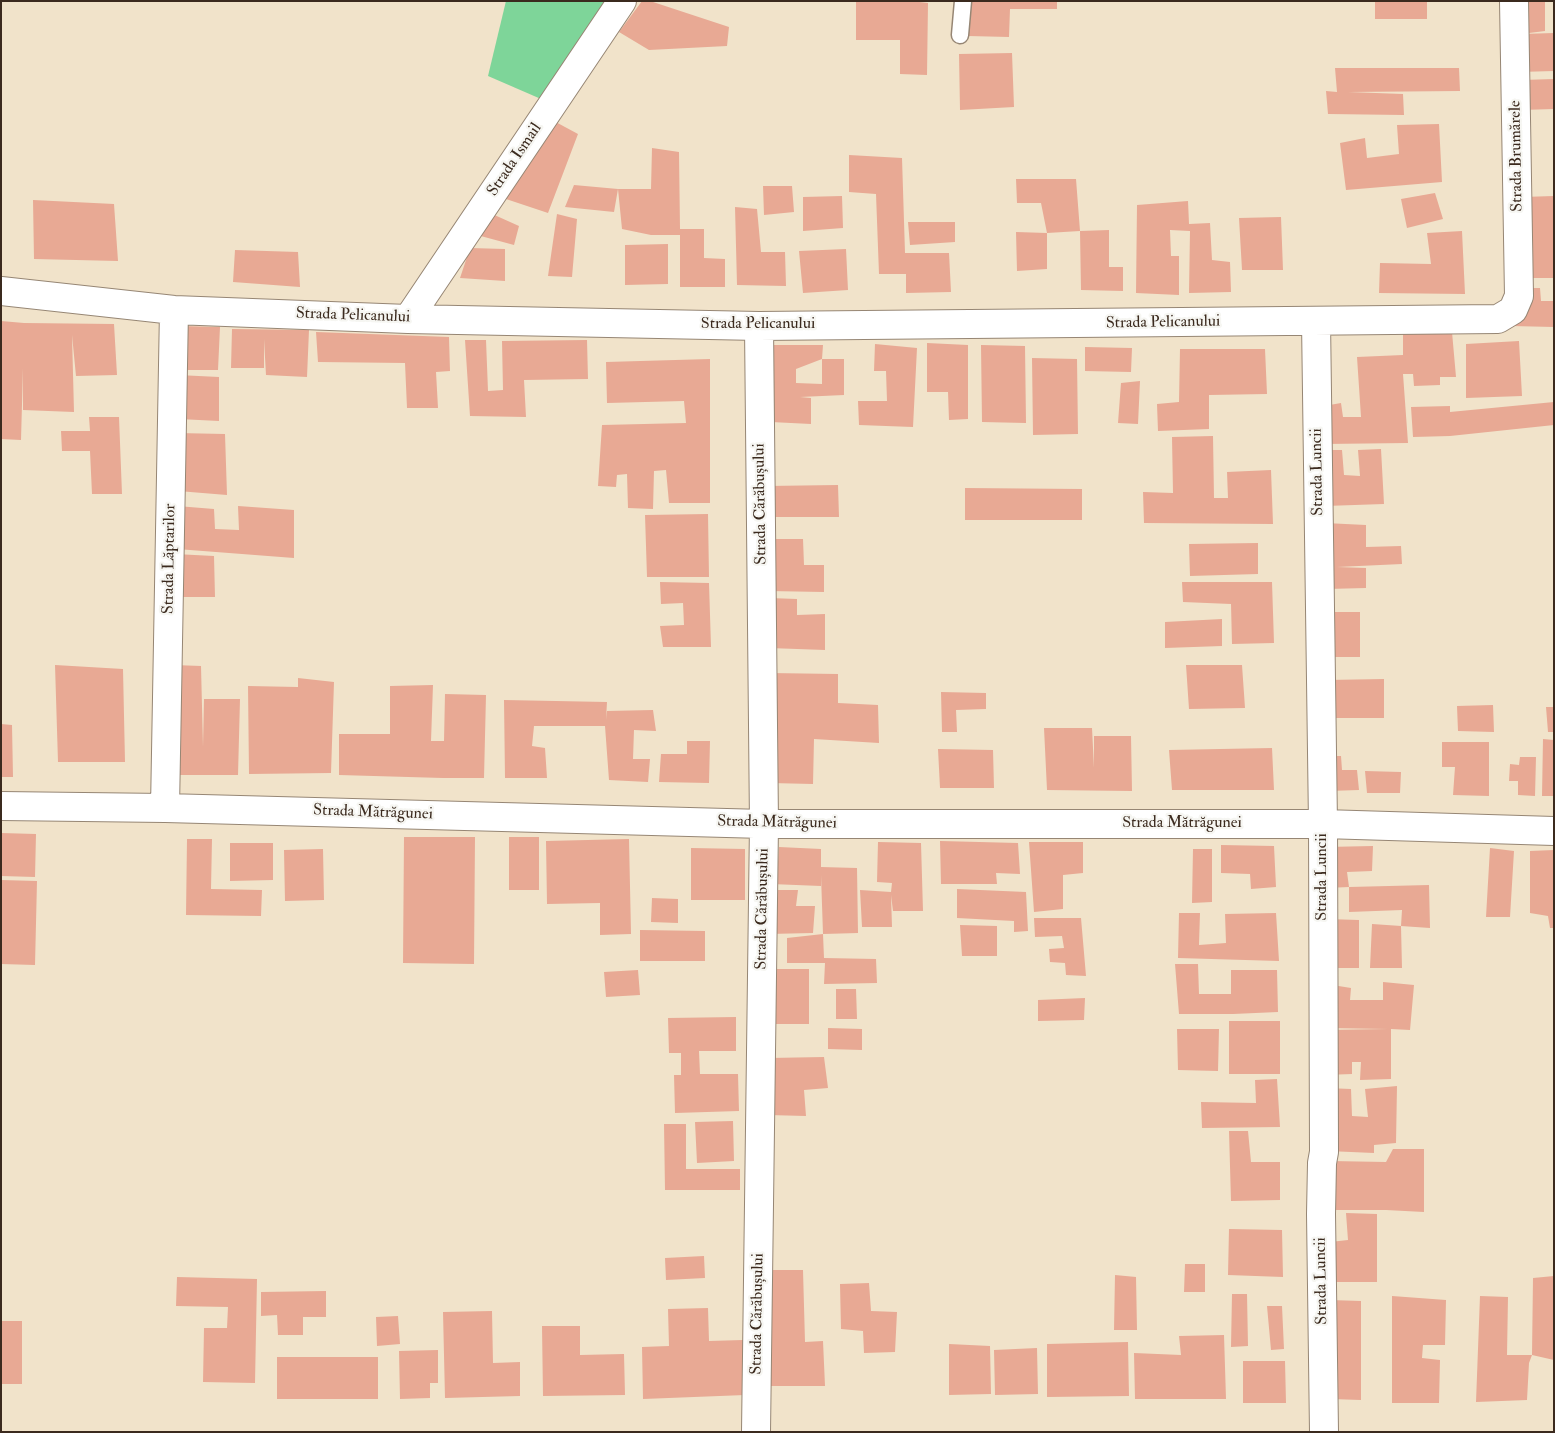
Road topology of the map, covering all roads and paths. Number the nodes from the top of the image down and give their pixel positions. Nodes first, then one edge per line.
1 (622, 1) edge
2 (963, 1) edge
3 (1514, 1) edge
4 (960, 36) dead end
5 (1, 291) edge
6 (174, 310) junction
7 (1513, 310) joint
8 (408, 318) junction
9 (1316, 321) junction
10 (759, 326) junction
11 (1, 806) edge
12 (165, 808) junction
13 (764, 824) junction
14 (1323, 824) junction
15 (1554, 831) edge
16 (756, 1432) edge
17 (1324, 1432) edge

1 - 8 street, Strada Ismail
2 - 4 lane
3 - 7 street, Strada Brumărele
5 - 6 street, Strada Pelicanului
6 - 8 street, Strada Pelicanului
6 - 12 street, Strada Lăptarilor
7 - 9 street, Strada Pelicanului
8 - 10 street, Strada Pelicanului
9 - 10 street, Strada Pelicanului
9 - 14 street, Strada Luncii
10 - 13 street, Strada Cărăbușului
11 - 12 street, Strada Mătrăgunei
12 - 13 street, Strada Mătrăgunei
13 - 14 street, Strada Mătrăgunei
13 - 16 street, Strada Cărăbușului
14 - 15 street, Strada Mătrăgunei
14 - 17 street, Strada Luncii

